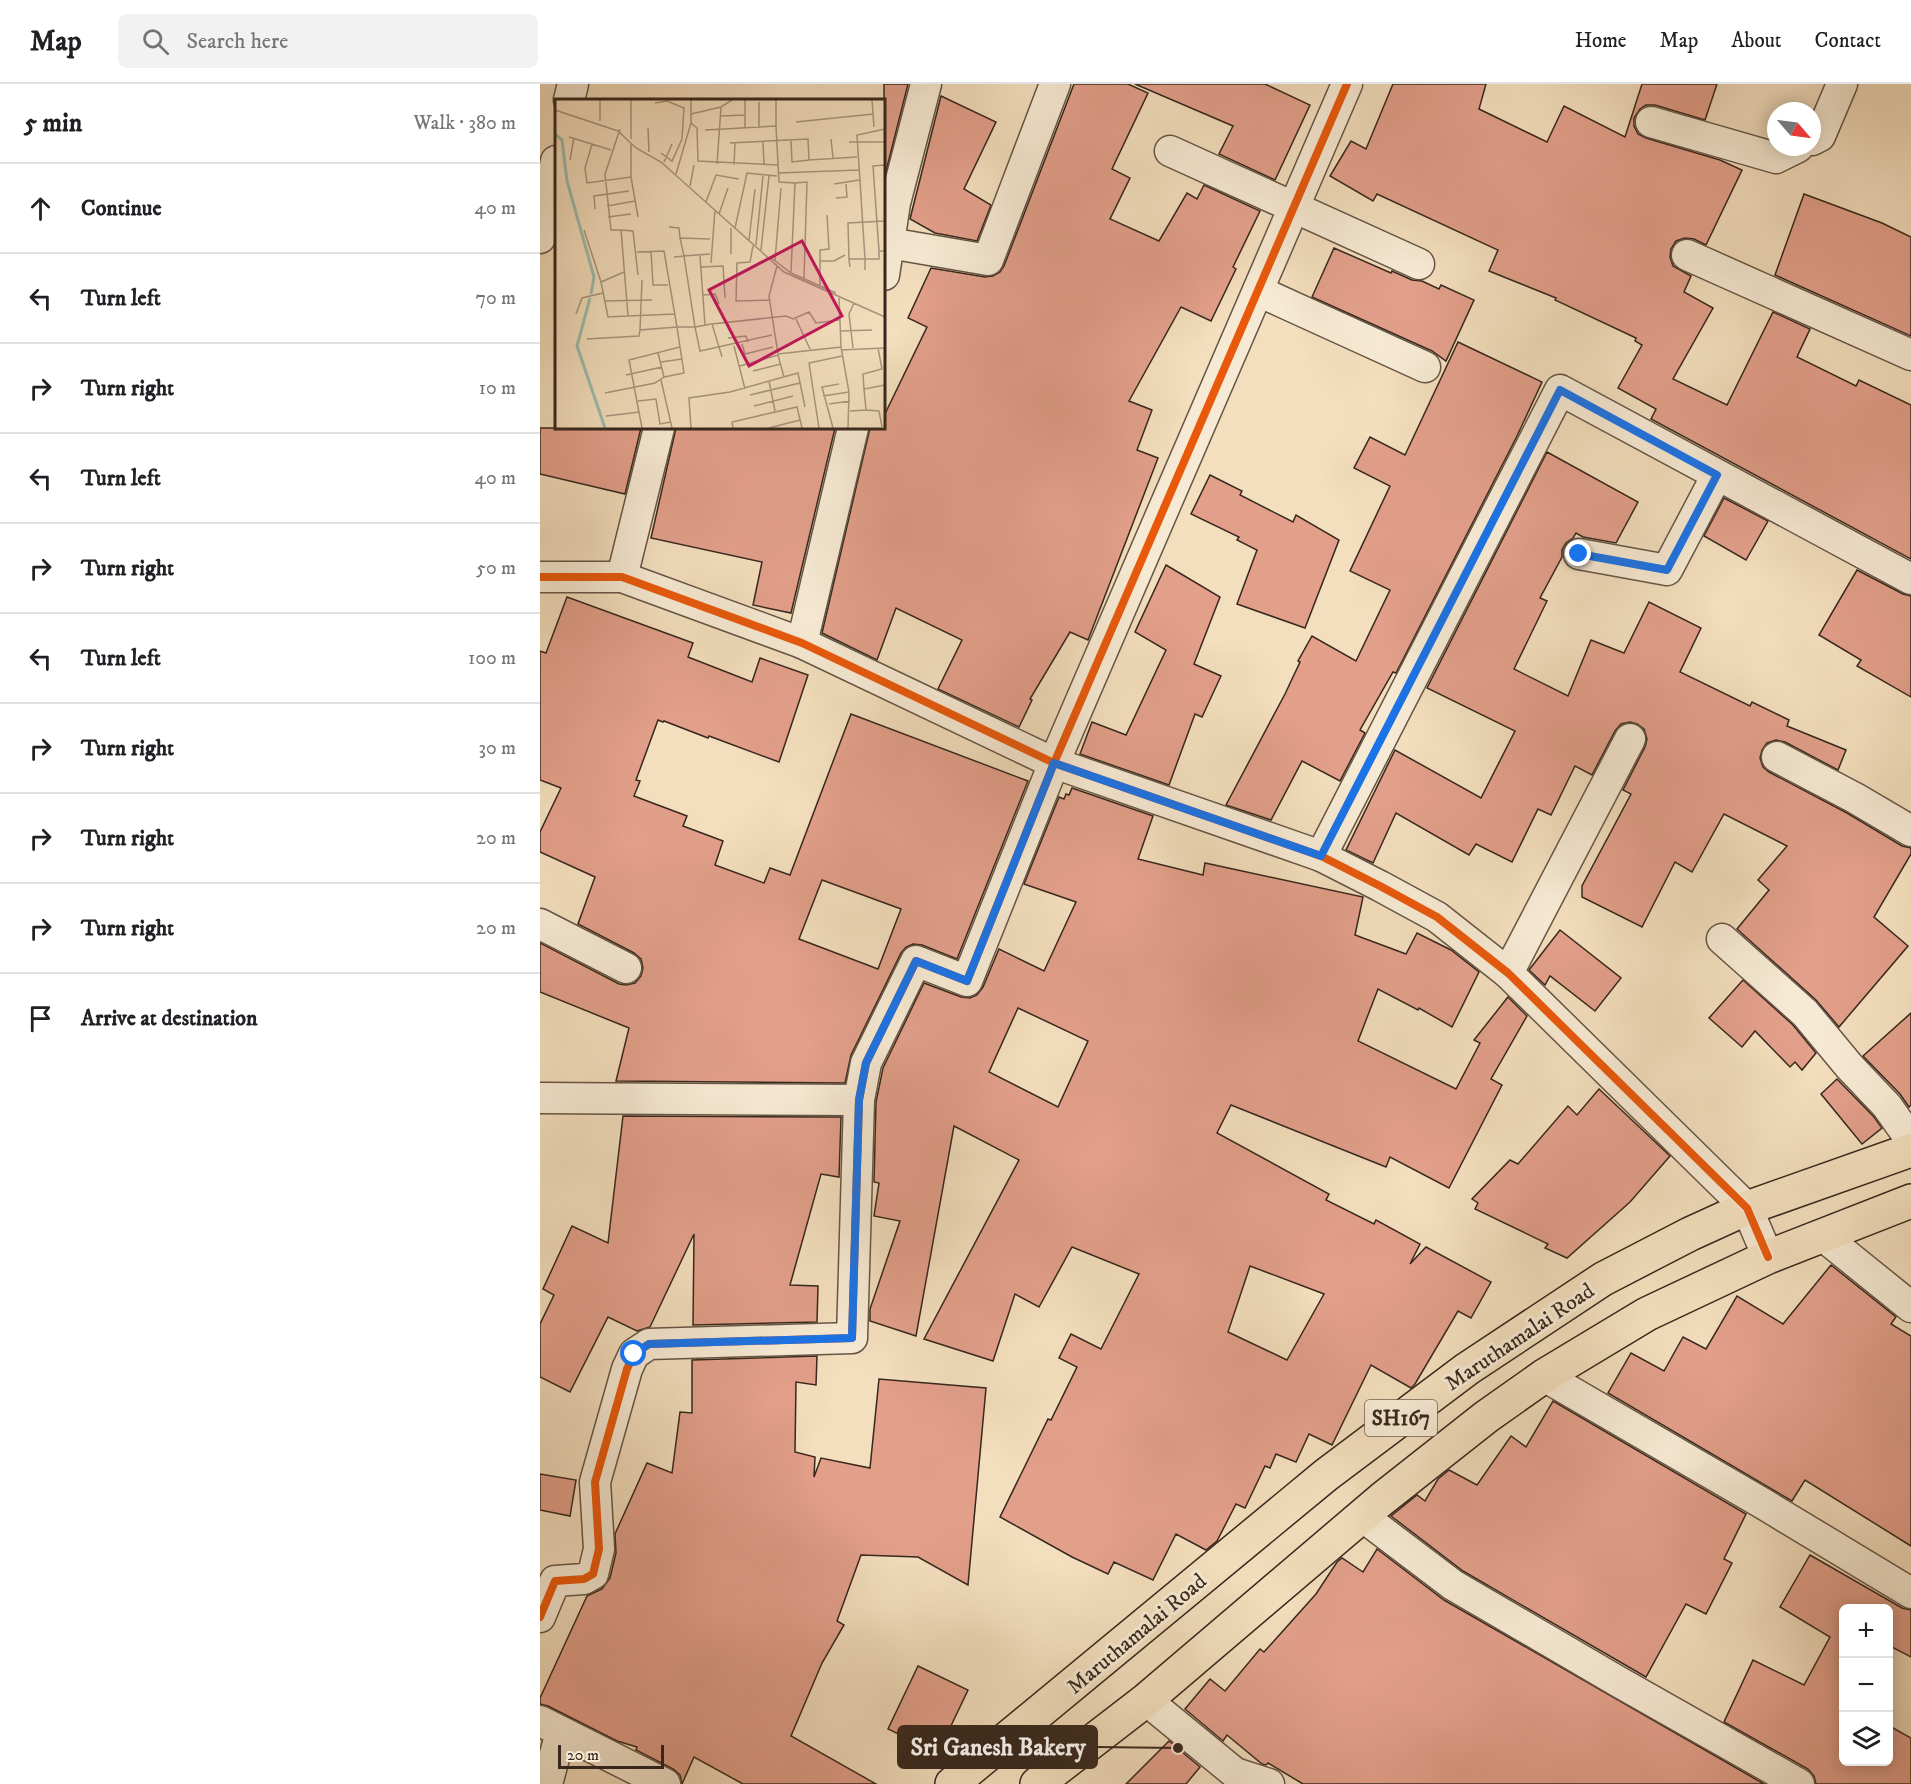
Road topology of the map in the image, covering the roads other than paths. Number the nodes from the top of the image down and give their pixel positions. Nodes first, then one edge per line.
1 (573, 84) edge
2 (926, 84) edge
3 (1055, 84) edge
4 (1347, 84) edge
5 (1842, 84) edge
6 (570, 99) edge
7 (1651, 122) dead end
8 (1821, 134) edge
9 (896, 144) edge
10 (1170, 151) dead end
11 (1767, 155) edge
12 (555, 166) edge
13 (1294, 208) junction
14 (540, 238) edge
15 (889, 243) junction
16 (1687, 255) dead end
17 (1419, 264) dead end
18 (885, 269) edge
19 (1258, 291) junction
20 (1911, 355) edge
21 (1425, 367) dead end
22 (659, 429) edge
23 (853, 429) edge
24 (1717, 475) junction
25 (1579, 554) dead end
26 (540, 577) edge
27 (622, 578) junction
28 (1911, 579) edge
29 (802, 643) junction
30 (1630, 739) dead end
31 (1778, 757) dead end
32 (1054, 763) junction
33 (1911, 831) edge
34 (1321, 856) junction
35 (540, 924) edge
36 (1722, 939) dead end
37 (626, 968) dead end
38 (1508, 973) junction
39 (540, 1098) edge
40 (859, 1100) junction
41 (1911, 1140) edge
42 (1911, 1150) edge
43 (1911, 1200) edge
44 (1747, 1208) junction
45 (1823, 1236) junction
46 (1768, 1257) junction
47 (1911, 1306) edge
48 (1544, 1376) junction
49 (1362, 1516) junction
50 (1911, 1593) edge
51 (540, 1617) edge
52 (1146, 1700) junction
53 (550, 1726) edge
54 (547, 1784) edge
55 (665, 1784) edge
56 (952, 1784) edge
57 (1037, 1784) edge
58 (1269, 1784) edge
59 (1799, 1784) edge

1 - 6 street
2 - 9 street
3 - 15 street
4 - 13 street
5 - 8 street
7 - 11 street
9 - 15 street
10 - 13 street
12 - 14 street
13 - 17 street
13 - 19 street
15 - 18 street
16 - 20 street
19 - 21 street
19 - 32 street
22 - 27 street
23 - 29 street
24 - 25 street
24 - 28 street
24 - 34 street
26 - 27 street
27 - 29 street
29 - 32 street
30 - 38 street
31 - 33 street
32 - 34 street
32 - 40 street
34 - 38 street
35 - 37 street
36 - 41 street
38 - 44 street
39 - 40 street
40 - 51 street
42 - 44 main road, Maruthamalai Road / SH167
43 - 45 main road, SH167
44 - 46 street
44 - 56 main road, Maruthamalai Road / SH167
45 - 46 main road, SH167
45 - 47 street
46 - 48 main road, SH167
48 - 49 main road, SH167
48 - 50 street
49 - 52 main road, SH167
49 - 59 street
52 - 57 main road, SH167
52 - 58 street
53 - 54 street
53 - 55 street

